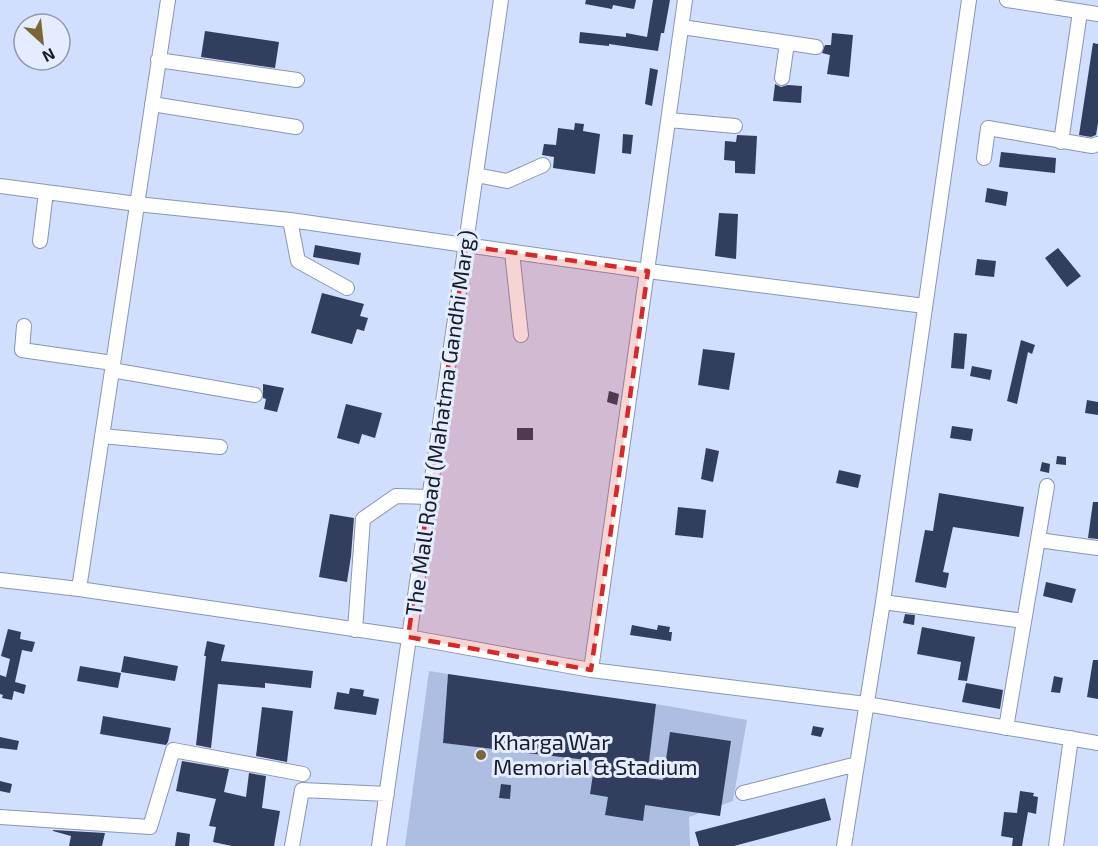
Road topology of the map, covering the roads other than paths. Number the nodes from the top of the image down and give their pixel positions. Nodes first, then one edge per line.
1 (168, 0) edge
2 (501, 0) edge
3 (685, 0) edge
4 (969, 0) edge
5 (1007, 0) edge
6 (1080, 12) junction
7 (1098, 14) edge
8 (682, 27) junction
9 (787, 43) junction
10 (816, 47) dead end
11 (159, 60) junction
12 (782, 78) dead end
13 (297, 80) dead end
14 (152, 104) junction
15 (669, 120) junction
16 (735, 126) dead end
17 (296, 127) dead end
18 (1061, 142) junction
19 (1098, 144) edge
20 (984, 158) dead end
21 (543, 165) dead end
22 (476, 175) junction
23 (0, 186) edge
24 (46, 192) junction
25 (136, 204) junction
26 (290, 220) junction
27 (40, 241) dead end
28 (466, 246) junction
29 (512, 252) junction
30 (648, 271) junction
31 (347, 288) dead end
32 (925, 306) junction
33 (24, 326) dead end
34 (521, 335) dead end
35 (112, 366) junction
36 (255, 395) dead end
37 (102, 436) junction
38 (220, 447) dead end
39 (1047, 486) dead end
40 (430, 497) junction
41 (1038, 540) junction
42 (1098, 548) edge
43 (0, 579) edge
44 (79, 588) junction
45 (883, 602) junction
46 (1024, 621) junction
47 (355, 630) junction
48 (408, 637) junction
49 (591, 670) junction
50 (866, 704) junction
51 (1006, 729) junction
52 (1071, 738) junction
53 (1098, 743) edge
54 (857, 765) junction
55 (303, 774) dead end
56 (743, 793) dead end
57 (387, 794) junction
58 (0, 817) edge
59 (292, 846) edge
60 (379, 846) edge
61 (844, 846) edge
62 (1056, 846) edge

1 - 11 street
2 - 22 street, The Mall Road (Mahatma Gandhi Marg)
3 - 8 street
4 - 32 street
5 - 6 street
6 - 7 street
6 - 18 street
8 - 9 street
8 - 15 street
9 - 10 street
9 - 12 street
11 - 13 street
11 - 14 street
14 - 17 street
14 - 25 street
15 - 16 street
15 - 30 street
18 - 19 street
18 - 20 street
21 - 22 street
22 - 28 street, The Mall Road (Mahatma Gandhi Marg)
23 - 24 street
24 - 25 street
24 - 27 street
25 - 26 street
25 - 35 street
26 - 28 street
26 - 31 street
28 - 29 street
28 - 40 street, The Mall Road (Mahatma Gandhi Marg)
29 - 30 street
29 - 34 street
30 - 32 street
30 - 49 street
32 - 45 street
33 - 35 street
35 - 36 street
35 - 37 street
37 - 38 street
37 - 44 street
39 - 41 street
40 - 47 street
40 - 48 street, The Mall Road (Mahatma Gandhi Marg)
41 - 42 street
41 - 46 street
43 - 44 street
44 - 47 street
45 - 46 street
45 - 50 street
46 - 51 street
47 - 48 street
48 - 49 street
48 - 57 street, The Mall Road (Mahatma Gandhi Marg)
49 - 50 street
50 - 51 street
50 - 54 street
51 - 52 street
52 - 53 street
52 - 62 street
54 - 56 street
54 - 61 street
55 - 58 street
57 - 59 street
57 - 60 street, The Mall Road (Mahatma Gandhi Marg)

